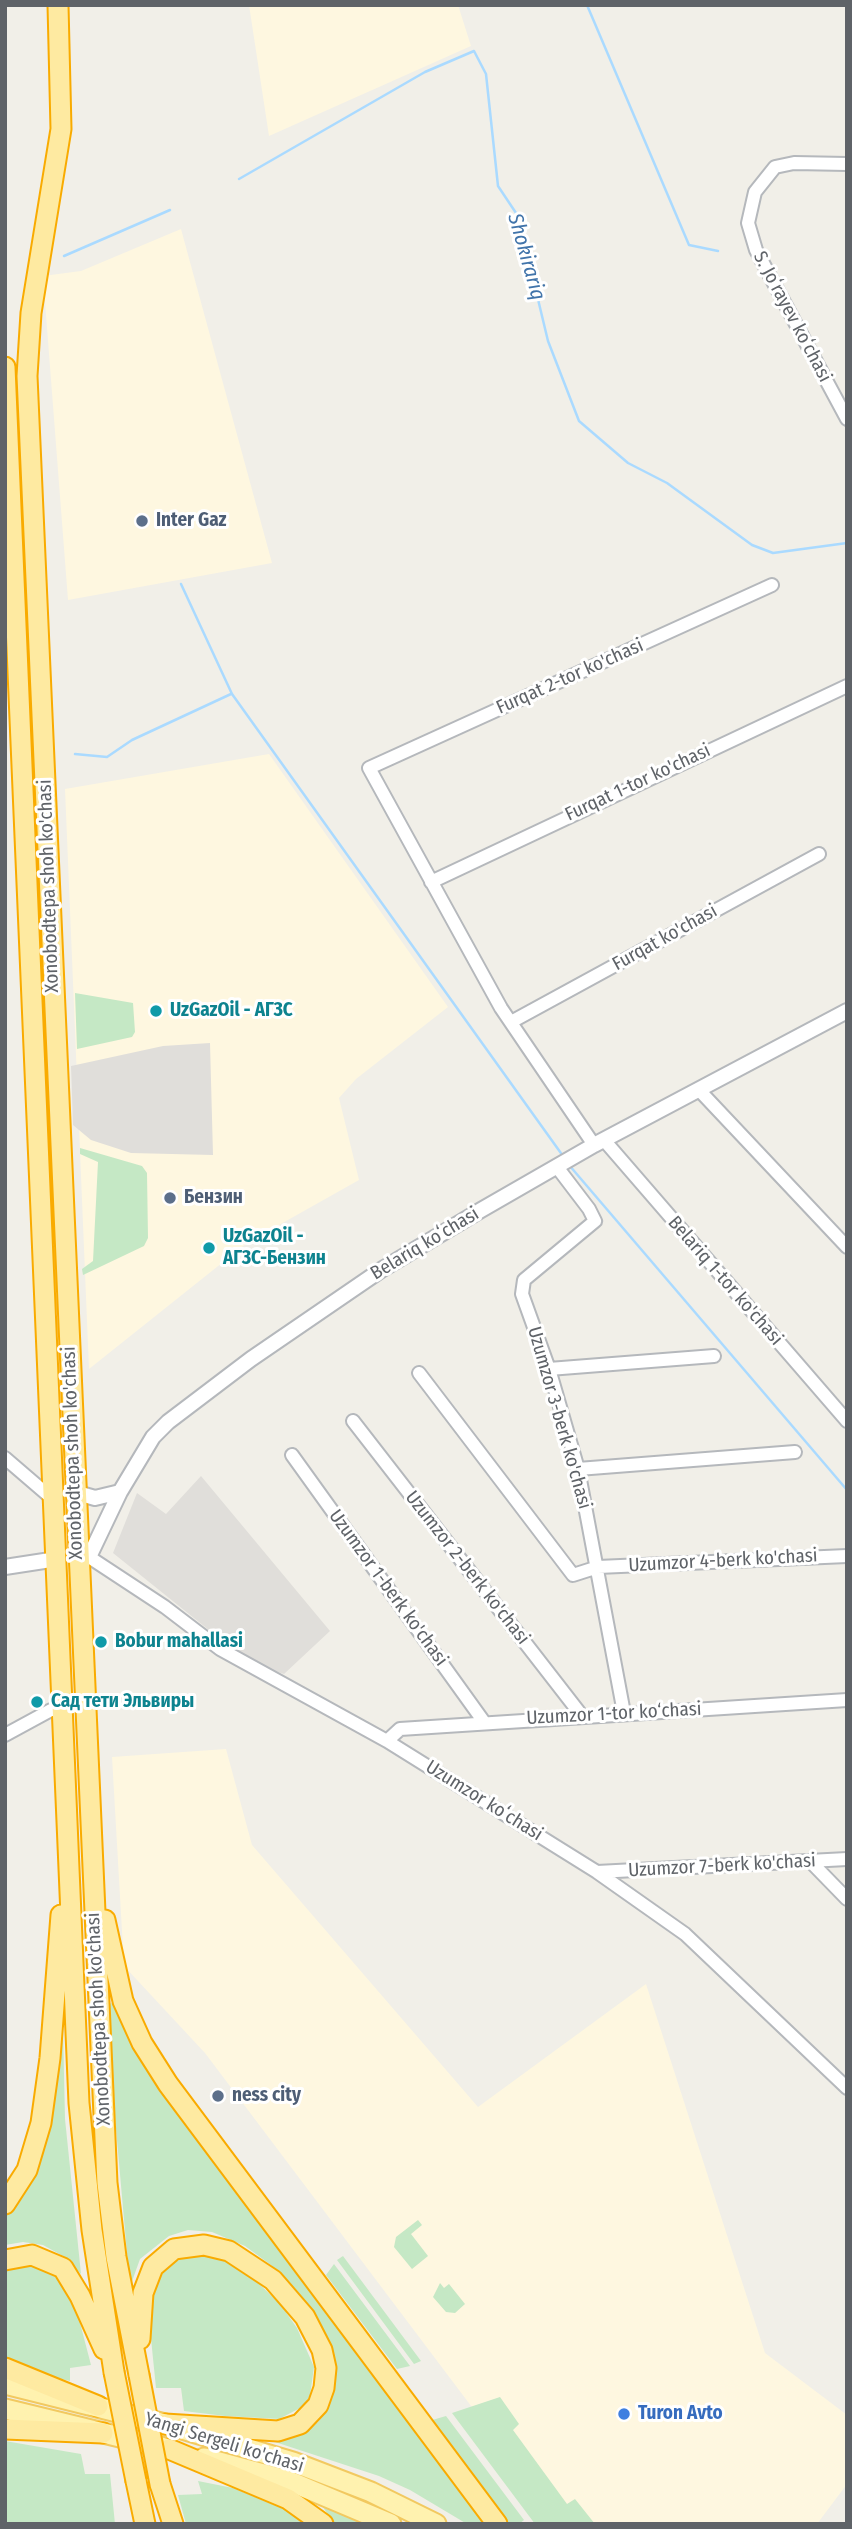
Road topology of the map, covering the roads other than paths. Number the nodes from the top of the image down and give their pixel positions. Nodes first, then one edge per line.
1 (58, 5) edge
2 (847, 164) edge
3 (13, 375) edge
4 (847, 419) edge
5 (772, 585) dead end
6 (847, 686) edge
7 (369, 768) joint
8 (819, 854) dead end
9 (431, 882) junction
10 (847, 1011) edge
11 (511, 1022) junction
12 (699, 1090) junction
13 (599, 1142) junction
14 (557, 1167) junction
15 (51, 1181) junction
16 (847, 1247) edge
17 (714, 1356) dead end
18 (549, 1368) junction
19 (419, 1373) dead end
20 (353, 1421) dead end
21 (847, 1421) edge
22 (795, 1452) dead end
23 (292, 1455) dead end
24 (5, 1458) edge
25 (578, 1469) junction
26 (74, 1492) junction
27 (120, 1492) junction
28 (55, 1501) junction
29 (847, 1556) edge
30 (83, 1558) junction
31 (57, 1559) junction
32 (5, 1567) edge
33 (598, 1567) junction
34 (847, 1700) edge
35 (63, 1710) junction
36 (624, 1713) junction
37 (582, 1716) junction
38 (484, 1722) junction
39 (5, 1735) edge
40 (387, 1741) junction
41 (89, 1821) junction
42 (67, 1823) junction
43 (847, 1859) edge
44 (810, 1861) junction
45 (597, 1872) junction
46 (847, 1899) edge
47 (847, 2088) edge
48 (5, 2204) edge
49 (5, 2260) edge
50 (5, 2368) edge
51 (114, 2372) junction
52 (139, 2375) junction
53 (5, 2384) edge
54 (98, 2406) junction
55 (5, 2409) edge
56 (165, 2424) junction
57 (5, 2429) edge
58 (103, 2433) junction
59 (169, 2449) junction
60 (136, 2481) junction
61 (160, 2484) junction
62 (134, 2524) edge
63 (145, 2524) edge
64 (167, 2524) edge
65 (173, 2524) edge
66 (323, 2524) edge
67 (391, 2524) edge
68 (436, 2524) edge
69 (497, 2524) edge

1 - 3 highway, Xonobodtepa shoh ko'chasi
2 - 4 street, S. Joʻrayev koʻchasi
3 - 15 highway, Xonobodtepa shoh ko'chasi
5 - 7 street, Furqat 2-tor ko'chasi
6 - 9 street, Furqat 1-tor ko'chasi
7 - 9 street, Belariq 1-tor ko'chasi
8 - 11 street, Furqat ko'chasi
9 - 11 street, Belariq 1-tor ko'chasi
10 - 12 street, Belariq koʻchasi
11 - 13 street, Belariq 1-tor ko'chasi
12 - 13 street, Belariq koʻchasi
12 - 16 street
13 - 14 street, Belariq koʻchasi
13 - 21 street, Belariq 1-tor ko'chasi
14 - 18 street, Uzumzor 3-berk ko'chasi
14 - 27 street, Belariq koʻchasi
15 - 26 highway, Xonobodtepa shoh ko'chasi
15 - 28 highway, Xonobodtepa shoh ko'chasi
17 - 18 street
18 - 25 street, Uzumzor 3-berk ko'chasi
19 - 33 street, Uzumzor 4-berk ko'chasi
20 - 37 street, Uzumzor 2-berk ko'chasi
22 - 25 street
23 - 38 street, Uzumzor 1-berk ko'chasi
24 - 28 street
25 - 33 street, Uzumzor 3-berk ko'chasi
26 - 27 street
26 - 30 highway, Xonobodtepa shoh ko'chasi
27 - 30 street, Belariq koʻchasi
28 - 31 highway, Xonobodtepa shoh ko'chasi
29 - 33 street, Uzumzor 4-berk ko'chasi
30 - 31 highway
30 - 40 street, Uzumzor koʻchasi
30 - 41 highway, Xonobodtepa shoh ko'chasi
31 - 32 street
31 - 35 highway, Xonobodtepa shoh ko'chasi
33 - 36 street, Uzumzor 3-berk ko'chasi
34 - 36 street, Uzumzor 1-tor ko‘chasi
35 - 39 street
35 - 42 highway, Xonobodtepa shoh ko'chasi
36 - 37 street, Uzumzor 1-tor ko‘chasi
37 - 38 street, Uzumzor 1-tor ko‘chasi
38 - 40 street, Uzumzor 1-tor ko‘chasi
40 - 45 street, Uzumzor koʻchasi
41 - 52 highway, Xonobodtepa shoh ko'chasi
41 - 69 highway
42 - 48 highway
42 - 51 highway, Xonobodtepa shoh ko'chasi
43 - 44 street, Uzumzor 7-berk ko'chasi
44 - 45 street, Uzumzor 7-berk ko'chasi
44 - 46 street
45 - 47 street, Uzumzor koʻchasi
49 - 51 highway
50 - 54 highway
51 - 60 highway, Xonobodtepa shoh ko'chasi, bridge
52 - 56 highway
52 - 61 highway, Xonobodtepa shoh ko'chasi, bridge
53 - 54 main road, Yangi Sergeli ko'chasi
54 - 56 main road, Yangi Sergeli ko'chasi
55 - 58 main road, Yangi Sergeli ko'chasi
56 - 68 main road, Yangi Sergeli ko'chasi
57 - 58 highway
58 - 59 main road, Yangi Sergeli ko'chasi
59 - 66 highway
59 - 67 main road, Yangi Sergeli ko'chasi
60 - 62 highway
60 - 63 highway, Xonobodtepa shoh ko'chasi
61 - 64 highway, Xonobodtepa shoh ko'chasi
61 - 65 highway

